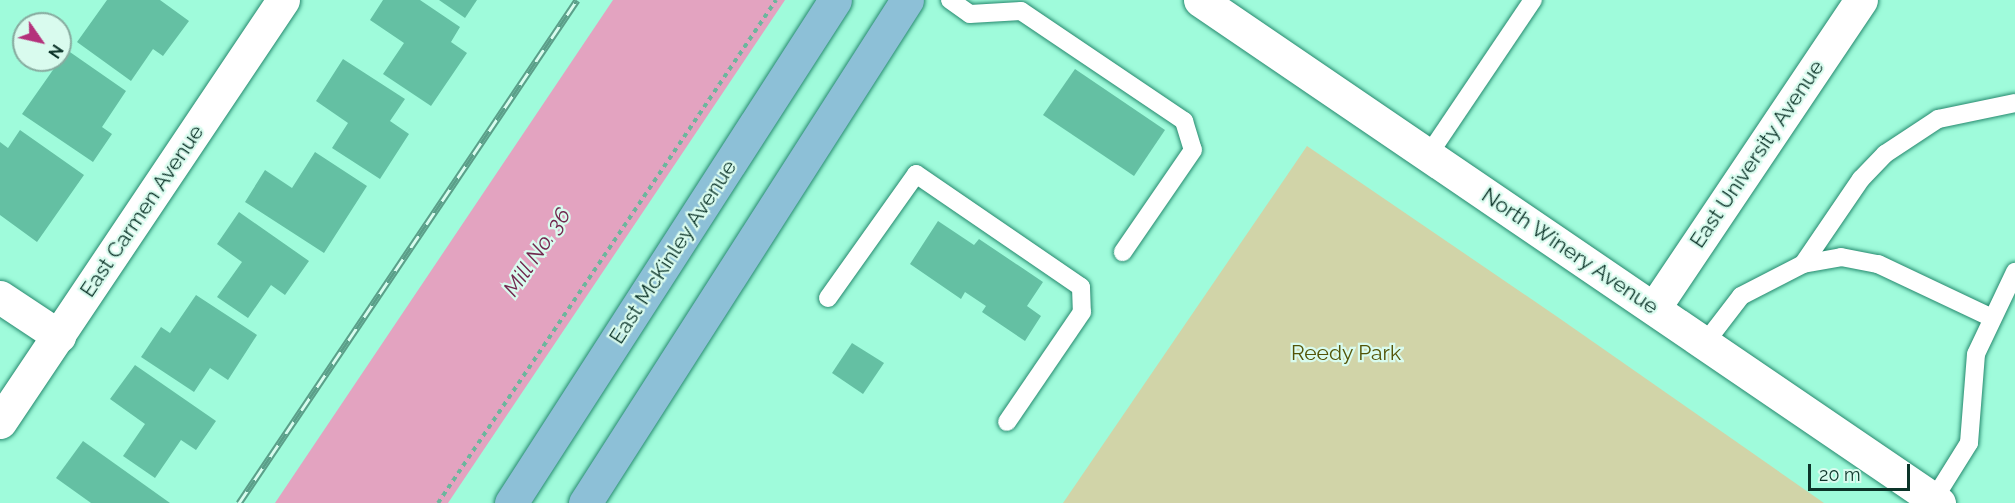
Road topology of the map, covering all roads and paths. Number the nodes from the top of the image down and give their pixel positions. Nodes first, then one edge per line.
1 (284, 0) edge
2 (776, 0) edge
3 (835, 0) edge
4 (907, 0) edge
5 (950, 0) edge
6 (1200, 0) edge
7 (1533, 0) edge
8 (1861, 0) edge
9 (2015, 103) edge
10 (1429, 154) junction
11 (1123, 252) dead end
12 (1803, 264) junction
13 (2015, 272) edge
14 (0, 297) edge
15 (828, 298) dead end
16 (1654, 308) junction
17 (1992, 318) junction
18 (59, 336) junction
19 (1705, 343) junction
20 (0, 422) edge
21 (1007, 422) dead end
22 (517, 497) edge
23 (1937, 501) edge
24 (438, 503) edge
25 (585, 503) edge

1 - 18 street, East Carmen Avenue
2 - 24 path
3 - 22 main road, East McKinley Avenue
4 - 25 main road
5 - 11 lane
6 - 10 street, North Winery Avenue
7 - 10 lane
8 - 16 street, East University Avenue
9 - 12 lane
10 - 16 street, North Winery Avenue
12 - 17 lane
12 - 19 lane
13 - 17 lane
14 - 18 street
15 - 21 lane
16 - 19 street, North Winery Avenue
17 - 23 lane
18 - 20 street, East Carmen Avenue
19 - 23 street, North Winery Avenue

